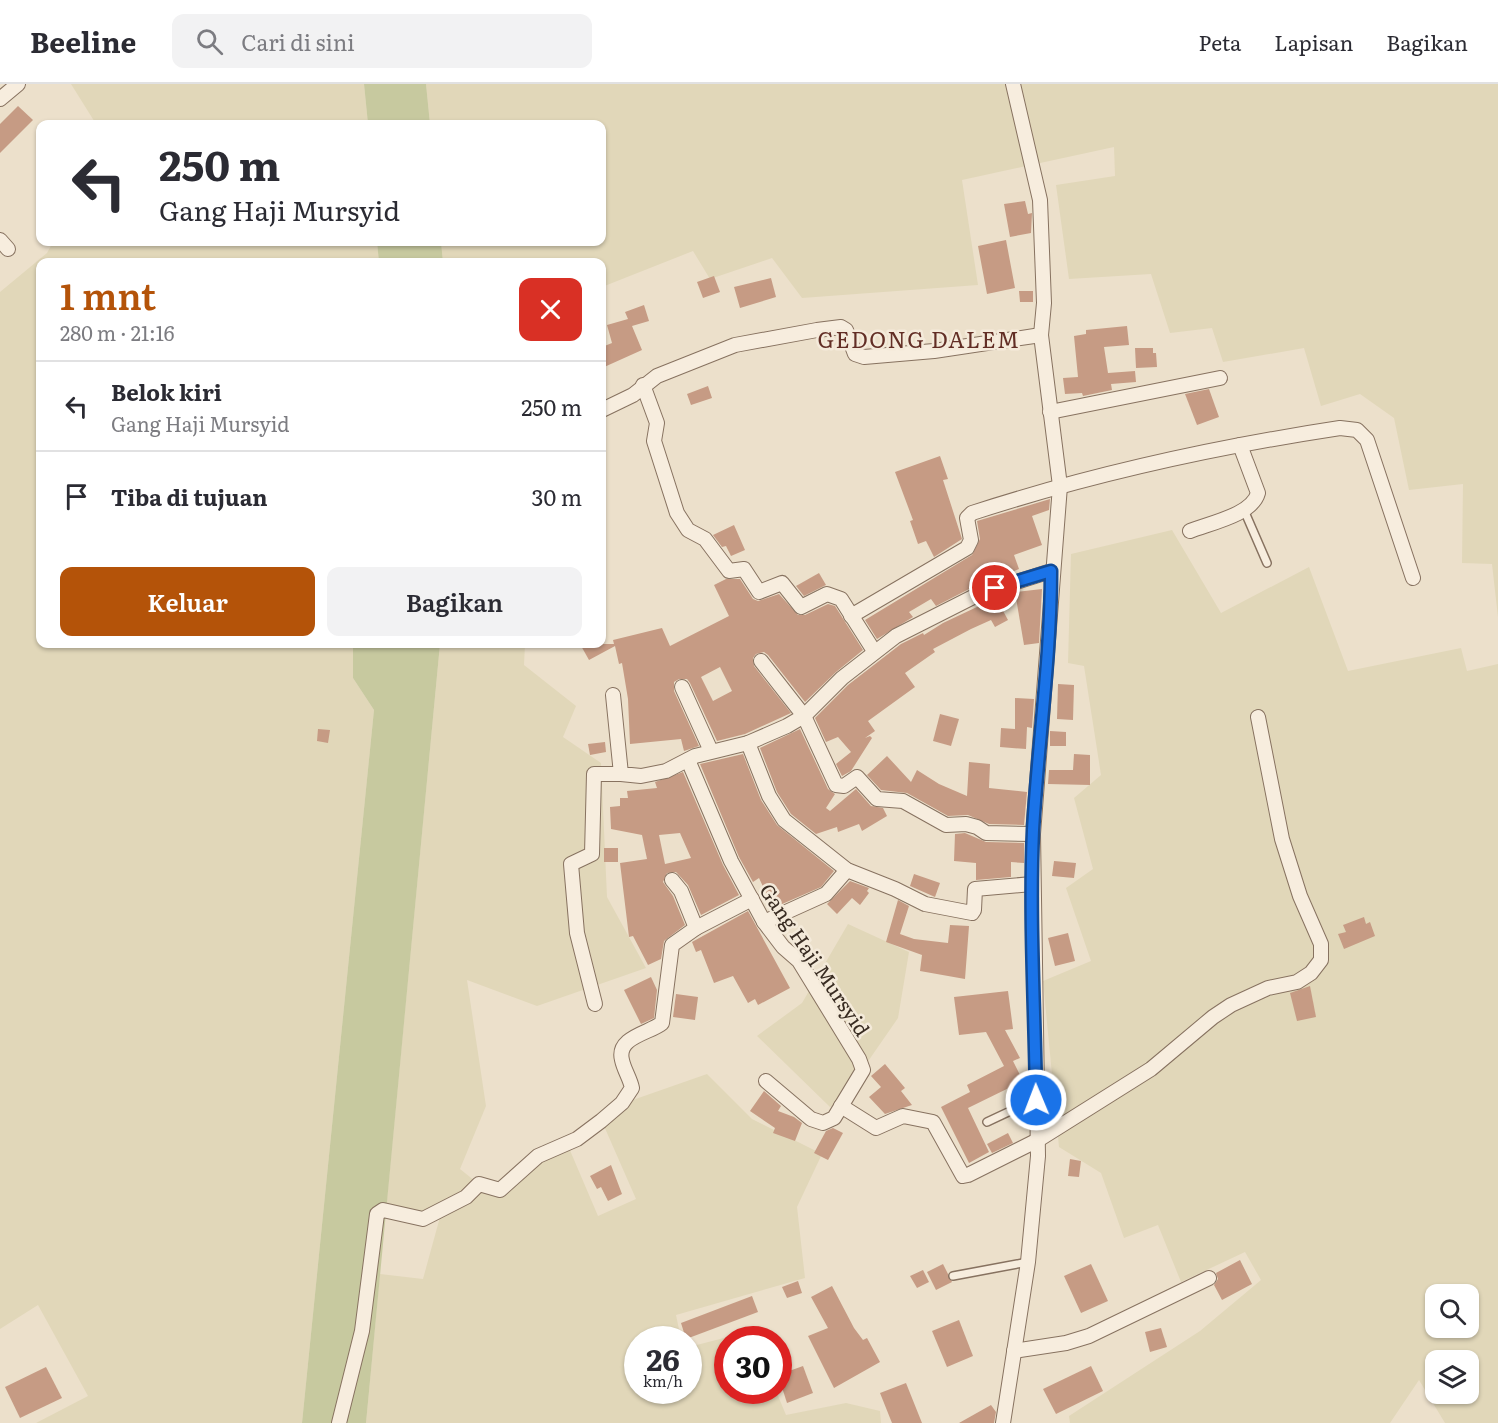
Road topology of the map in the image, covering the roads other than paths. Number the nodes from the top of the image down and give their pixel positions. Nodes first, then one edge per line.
1 (18, 84) edge
2 (1013, 84) edge
3 (0, 99) edge
4 (1041, 335) junction
5 (1220, 378) dead end
6 (644, 385) junction
7 (606, 408) edge
8 (1050, 412) junction
9 (1240, 445) junction
10 (1060, 486) junction
11 (1244, 510) junction
12 (1190, 531) dead end
13 (1268, 563) dead end
14 (1051, 571) junction
15 (1413, 578) dead end
16 (851, 616) junction
17 (874, 651) junction
18 (761, 661) dead end
19 (682, 687) dead end
20 (613, 695) dead end
21 (804, 716) junction
22 (1258, 717) dead end
23 (748, 743) junction
24 (711, 751) junction
25 (688, 760) junction
26 (621, 774) junction
27 (1033, 834) junction
28 (847, 870) junction
29 (672, 880) dead end
30 (1032, 884) junction
31 (752, 899) junction
32 (764, 922) junction
33 (696, 928) junction
34 (595, 1004) dead end
35 (766, 1081) dead end
36 (1036, 1100) junction
37 (841, 1107) junction
38 (987, 1122) dead end
39 (1038, 1140) junction
40 (1028, 1262) junction
41 (953, 1276) dead end
42 (1209, 1278) dead end
43 (1014, 1351) junction
44 (339, 1423) edge
45 (1003, 1423) edge

1 - 3 street
2 - 4 street
4 - 6 street
4 - 8 street
5 - 8 street
6 - 7 street
6 - 16 street
8 - 10 street
9 - 10 street
9 - 11 street
9 - 15 street
10 - 14 street
10 - 16 street
11 - 12 street
11 - 13 lane
14 - 17 street
14 - 27 street
16 - 17 street
17 - 21 street
18 - 21 street
19 - 24 street
20 - 26 street
21 - 23 street
21 - 27 street
22 - 39 street
23 - 24 street
23 - 28 street
24 - 25 street
25 - 26 street
25 - 31 street, Gang Haji Mursyid
26 - 34 street
27 - 30 street
28 - 30 street
28 - 32 street
29 - 33 street
30 - 36 street
31 - 32 street, Gang Haji Mursyid
31 - 33 street
32 - 37 street, Gang Haji Mursyid
33 - 44 street
35 - 37 street, Gang Haji Mursyid
36 - 38 lane
36 - 39 street
37 - 39 street
39 - 40 street
40 - 41 lane
40 - 43 street
42 - 43 street
43 - 45 street

